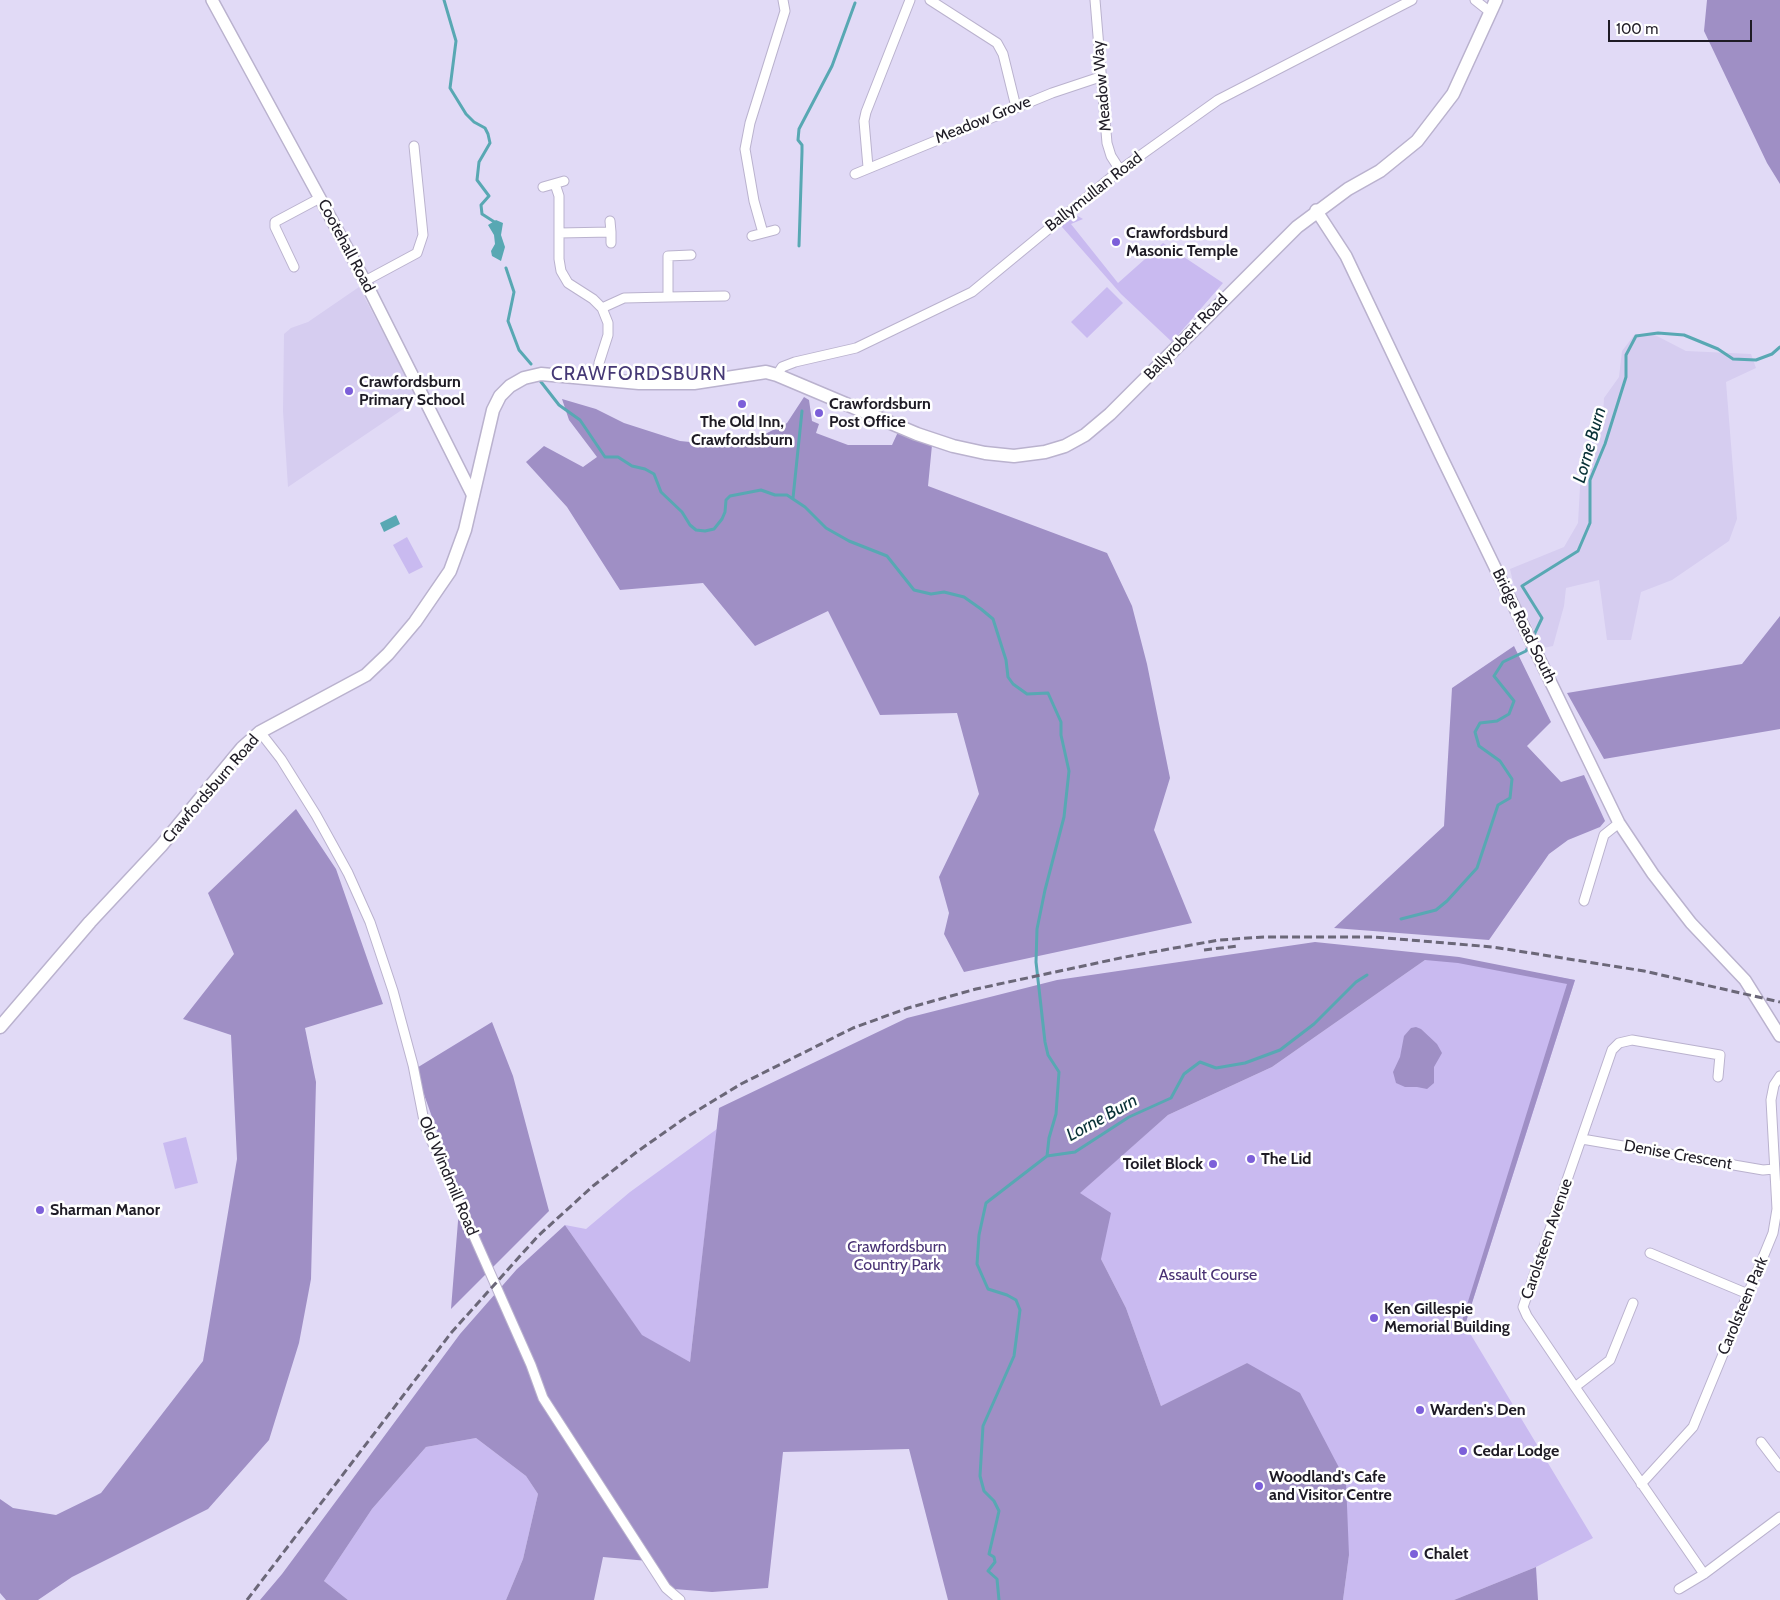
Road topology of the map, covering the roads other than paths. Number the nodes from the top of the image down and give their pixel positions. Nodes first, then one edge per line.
1 (212, 0) edge
2 (783, 0) edge
3 (910, 0) edge
4 (930, 0) edge
5 (1095, 0) edge
6 (1412, 0) edge
7 (1474, 0) edge
8 (1496, 0) edge
9 (1490, 12) junction
10 (1100, 77) junction
11 (1016, 107) junction
12 (414, 146) dead end
13 (868, 167) junction
14 (1120, 170) junction
15 (855, 174) dead end
16 (543, 187) dead end
17 (320, 198) junction
18 (1316, 210) junction
19 (610, 222) dead end
20 (775, 230) dead end
21 (611, 232) junction
22 (559, 233) junction
23 (763, 233) junction
24 (752, 236) dead end
25 (611, 243) dead end
26 (691, 255) dead end
27 (294, 267) dead end
28 (365, 281) junction
29 (725, 296) dead end
30 (668, 297) junction
31 (602, 308) junction
32 (777, 374) junction
33 (598, 379) junction
34 (473, 496) junction
35 (260, 732) junction
36 (1619, 823) junction
37 (1584, 901) dead end
38 (0, 1027) edge
39 (1780, 1036) edge
40 (1718, 1076) dead end
41 (1780, 1076) edge
42 (1582, 1139) junction
43 (1774, 1169) junction
44 (1650, 1253) dead end
45 (1748, 1294) junction
46 (1633, 1303) dead end
47 (1575, 1387) junction
48 (1761, 1442) dead end
49 (1780, 1467) edge
50 (1641, 1484) junction
51 (1780, 1517) edge
52 (1704, 1574) junction
53 (1679, 1589) dead end
54 (680, 1600) edge

1 - 17 street, Cootehall Road
2 - 23 street
3 - 13 street
4 - 11 street
5 - 10 street, Meadow Way
6 - 14 street, Ballymullan Road
7 - 9 street
8 - 9 main road, Ballyrobert Road
9 - 18 main road, Ballyrobert Road
10 - 11 street, Meadow Grove
10 - 14 street, Meadow Way
11 - 13 street, Meadow Grove
12 - 28 street
13 - 15 street, Meadow Grove
14 - 32 street, Ballymullan Road
16 - 22 street
17 - 27 street
17 - 28 street, Cootehall Road
18 - 32 main road, Ballyrobert Road
18 - 36 street, Bridge Road South
19 - 21 street
20 - 23 street
21 - 22 street
21 - 25 street
22 - 31 street
23 - 24 street
26 - 30 street
28 - 34 street, Cootehall Road
29 - 30 street
30 - 31 street
31 - 33 street
32 - 33 main road, Crawfordsburn Road
33 - 34 main road, Crawfordsburn Road
34 - 35 main road, Crawfordsburn Road
35 - 38 main road, Crawfordsburn Road
35 - 54 street, Old Windmill Road
36 - 37 street
36 - 39 street, Bridge Road South
40 - 42 street, Carolsteen Avenue
41 - 43 street, Carolsteen Park
42 - 43 street, Denise Crescent
42 - 47 street, Carolsteen Avenue
43 - 45 street, Carolsteen Park
44 - 45 street
45 - 50 street, Carolsteen Park
46 - 47 street
47 - 50 street, Carolsteen Avenue
48 - 49 street
50 - 52 street, Carolsteen Avenue
51 - 52 street
52 - 53 street

